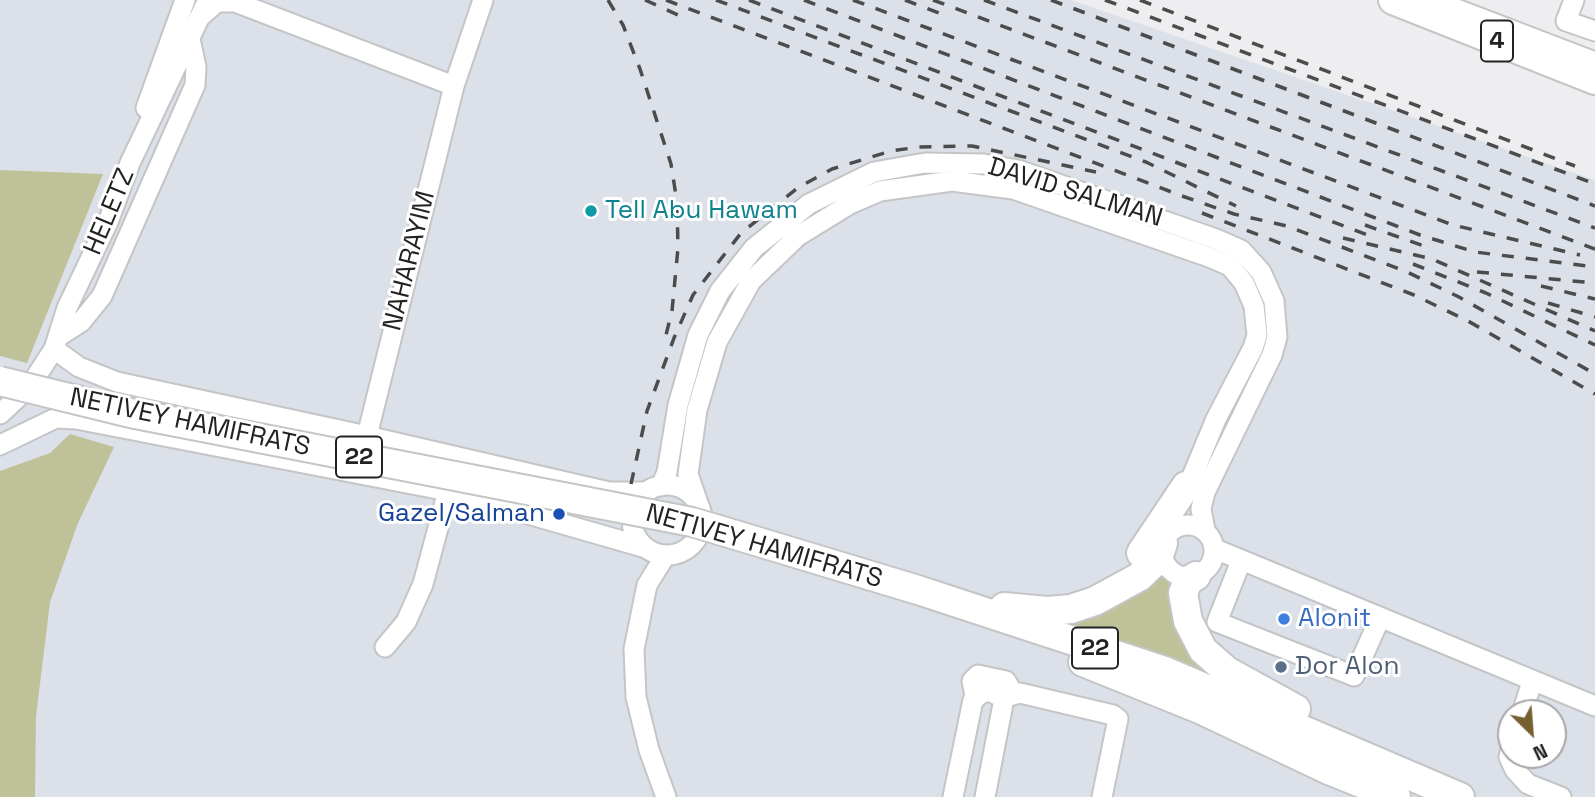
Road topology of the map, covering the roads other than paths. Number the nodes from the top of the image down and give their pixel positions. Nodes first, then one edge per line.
1 (184, 0) edge
2 (483, 0) edge
3 (1433, 0) edge
4 (1574, 0) edge
5 (234, 1) edge
6 (1396, 1) edge
7 (203, 9) edge
8 (1595, 31) edge
9 (190, 39) junction
10 (1595, 62) edge
11 (1595, 80) edge
12 (454, 86) junction
13 (130, 163) junction
14 (57, 342) junction
15 (0, 381) edge
16 (0, 400) edge
17 (0, 415) edge
18 (367, 436) junction
19 (0, 445) edge
20 (1186, 486) junction
21 (654, 489) junction
22 (448, 491) junction
23 (609, 492) junction
24 (698, 503) junction
25 (1205, 530) junction
26 (1166, 538) junction
27 (719, 539) junction
28 (643, 547) junction
29 (1215, 549) junction
30 (664, 556) junction
31 (1241, 561) junction
32 (1196, 576) junction
33 (918, 590) junction
34 (1047, 611) junction
35 (1380, 618) junction
36 (385, 647) dead end
37 (1532, 682) junction
38 (1008, 696) junction
39 (1527, 699) edge
40 (1595, 706) edge
41 (1202, 710) junction
42 (1515, 769) edge
43 (1455, 795) edge
44 (666, 797) edge
45 (953, 797) edge
46 (985, 797) edge
47 (1102, 797) edge
48 (1363, 797) edge
49 (1396, 797) edge
50 (1561, 797) edge

1 - 13 street
2 - 12 street, NAHARAYIM
3 - 10 street
4 - 8 street
5 - 7 street
5 - 12 street
6 - 11 highway, 4
7 - 9 street, HELETZ
9 - 13 street, HELETZ
9 - 14 street
12 - 18 street, NAHARAYIM
13 - 14 street, HELETZ
14 - 17 street, HELETZ
14 - 18 street
15 - 27 highway, NETIVEY HAMIFRATS / 22, bridge
16 - 27 highway, NETIVEY HAMIFRATS / 22
18 - 23 street
19 - 22 street
20 - 24 street, DAVID SALMAN
20 - 26 street, DAVID SALMAN
20 - 34 highway
21 - 23 street
21 - 24 street
21 - 25 street, DAVID SALMAN
21 - 28 street
22 - 23 street
22 - 28 street
22 - 36 street
24 - 30 street
25 - 26 street
25 - 29 street
26 - 32 street
26 - 34 highway
27 - 33 highway, NETIVEY HAMIFRATS / 22
27 - 41 highway, NETIVEY HAMIFRATS / 22
28 - 30 street
29 - 31 street
29 - 32 street
30 - 44 street
31 - 35 street
31 - 35 street
32 - 43 highway
33 - 34 highway
33 - 43 highway, NETIVEY HAMIFRATS / 22
35 - 37 street
37 - 39 street
37 - 40 street
38 - 45 street
38 - 46 street
38 - 47 street
41 - 48 highway
41 - 49 highway, NETIVEY HAMIFRATS / 22
42 - 50 street

